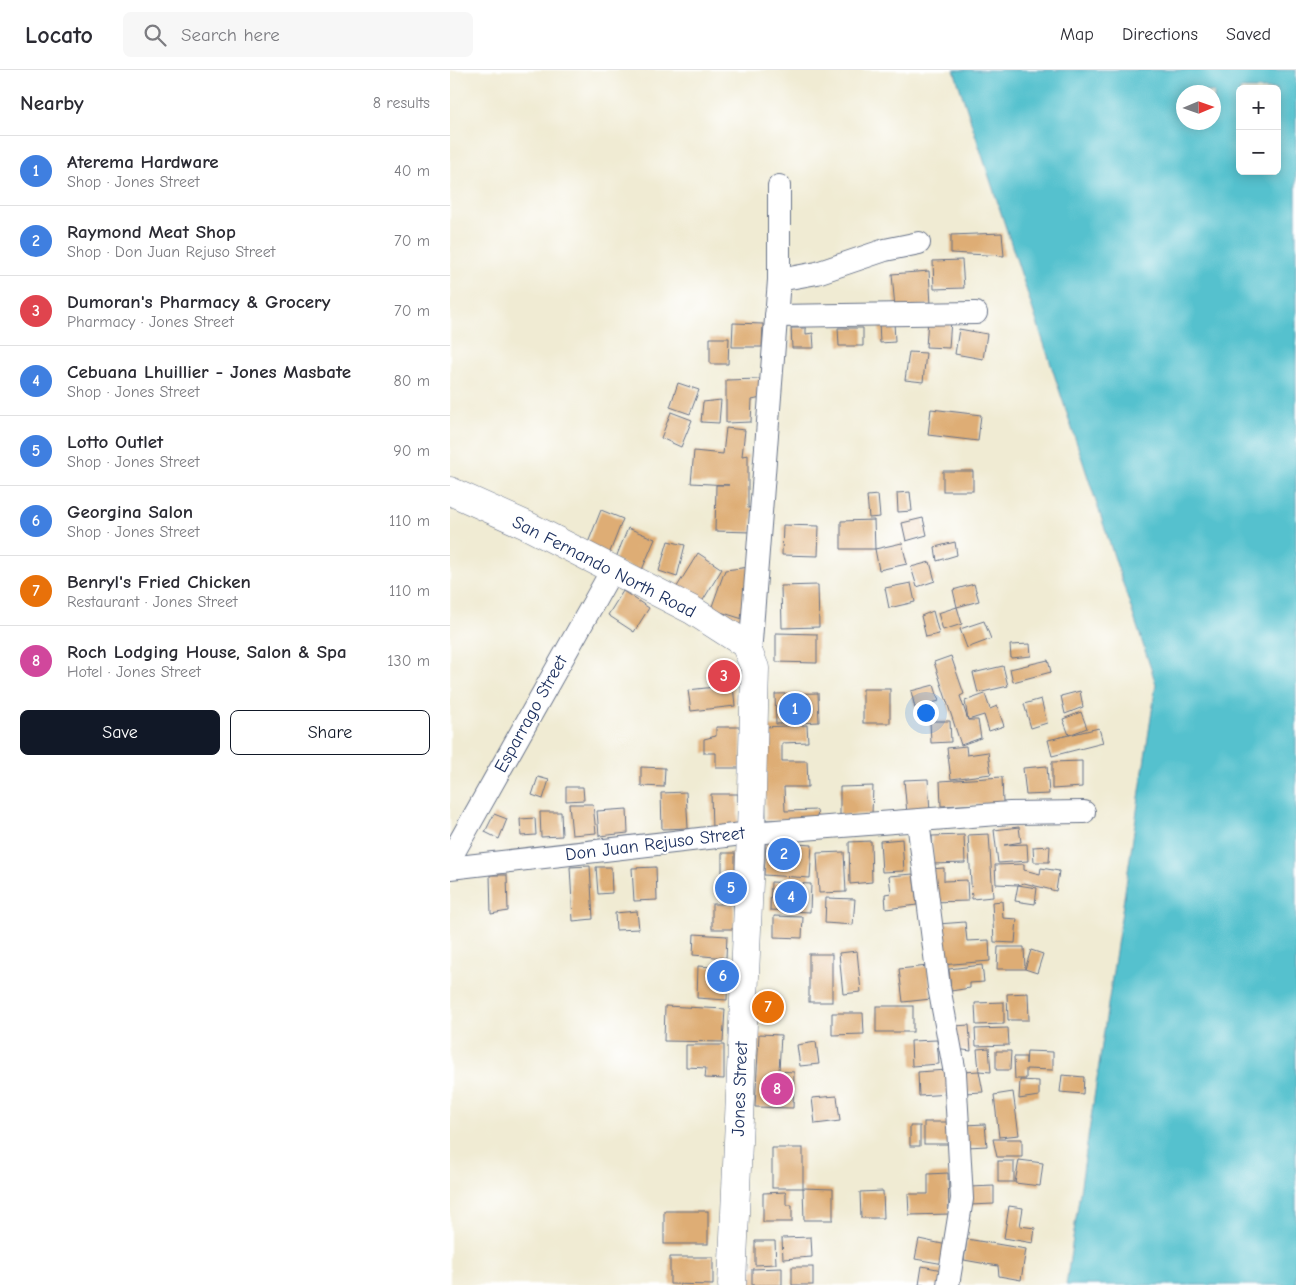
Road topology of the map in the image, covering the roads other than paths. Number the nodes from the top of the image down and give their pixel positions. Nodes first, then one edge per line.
1 (779, 186) dead end
2 (919, 243) dead end
3 (779, 280) junction
4 (976, 313) dead end
5 (776, 316) junction
6 (450, 491) edge
7 (612, 570) junction
8 (750, 654) junction
9 (1084, 812) dead end
10 (918, 821) junction
11 (751, 833) junction
12 (450, 859) edge
13 (450, 868) edge
14 (732, 1285) edge
15 (948, 1285) edge

1 - 3 street
2 - 3 street
3 - 5 street
4 - 5 street
5 - 8 street
6 - 7 main road, San Fernando North Road
7 - 8 main road, San Fernando North Road
7 - 12 street, Esparrago Street
8 - 11 main road, Jones Street
9 - 10 street, Don Juan Rejuso Street
10 - 11 street, Don Juan Rejuso Street
10 - 15 street
11 - 13 street, Don Juan Rejuso Street
11 - 14 main road, Jones Street

